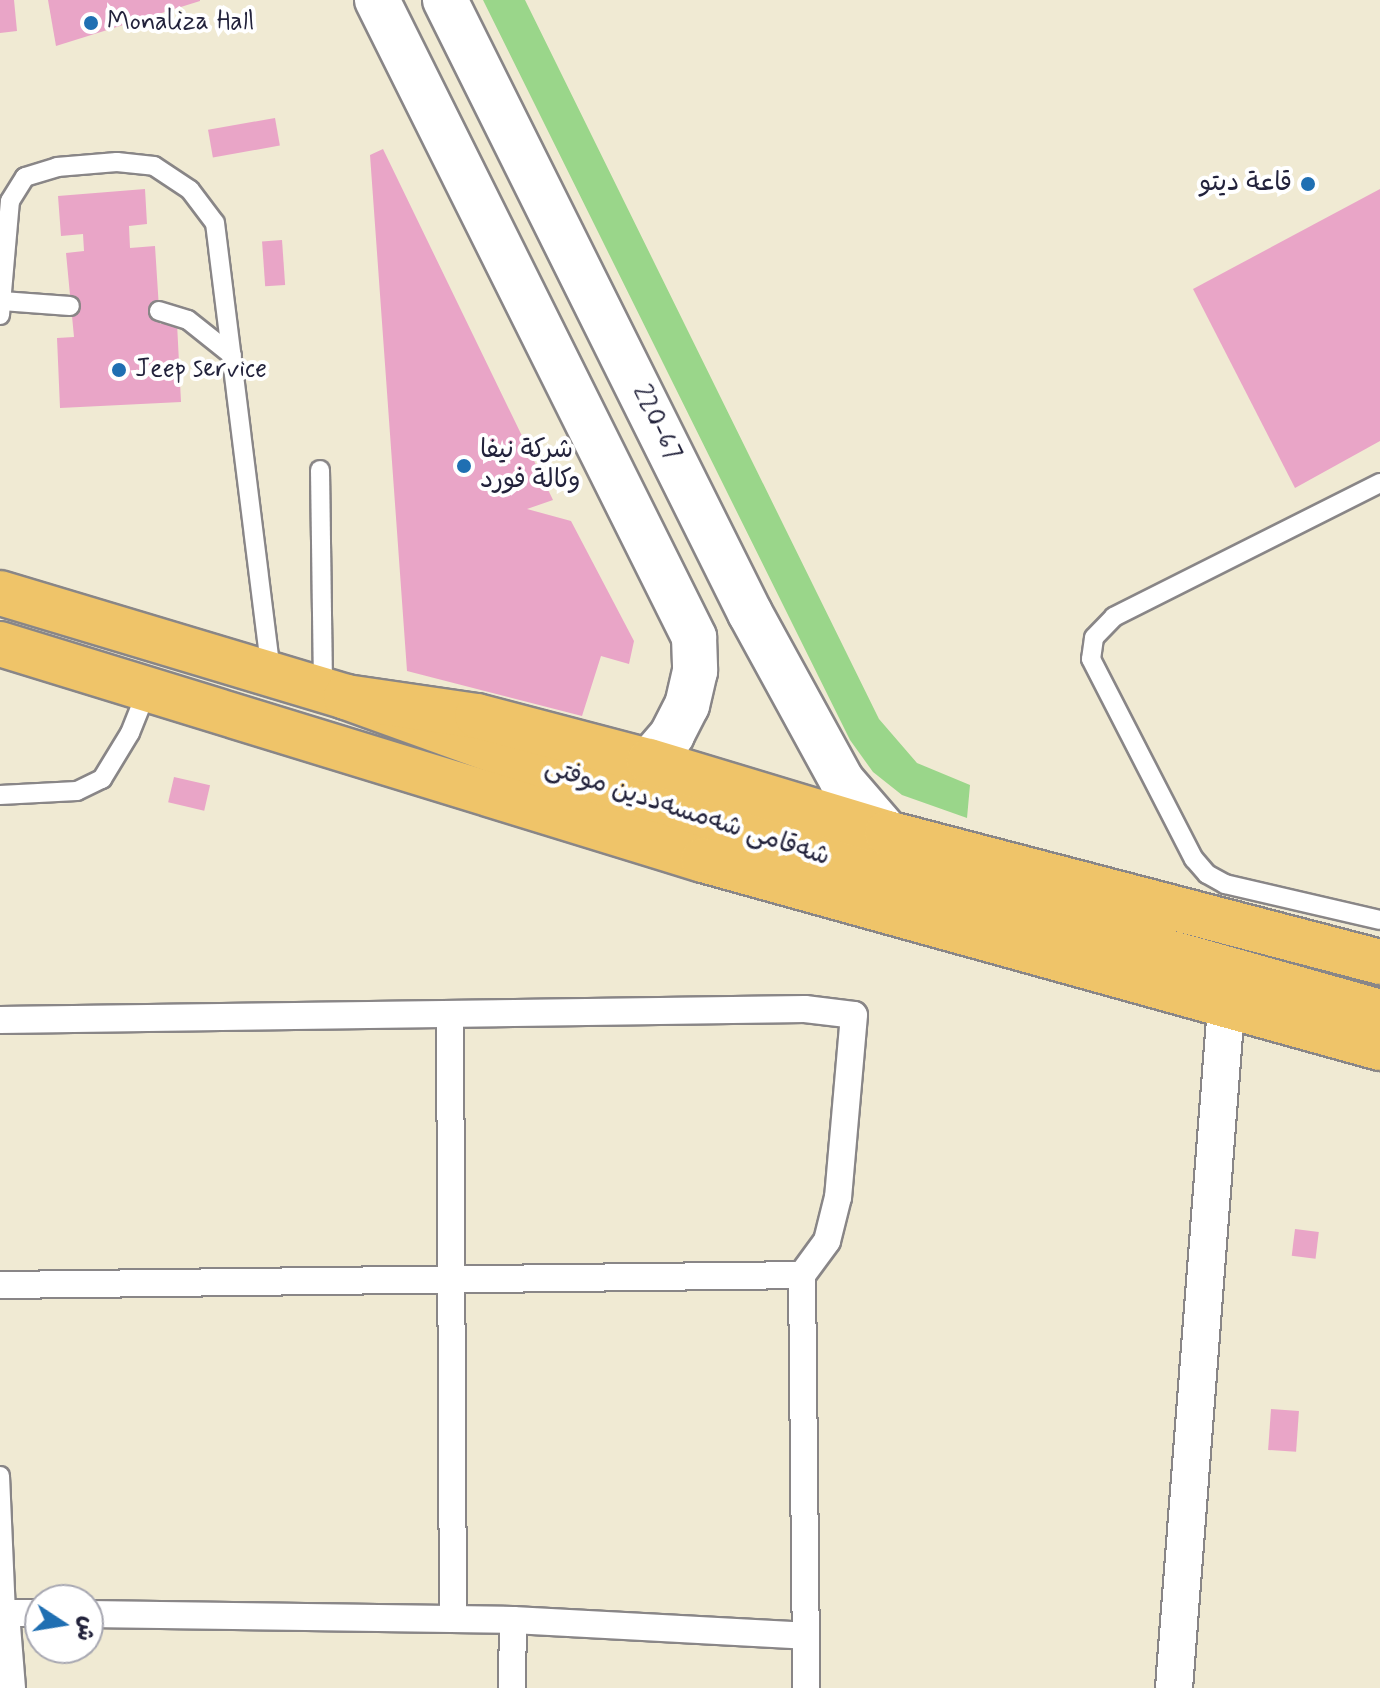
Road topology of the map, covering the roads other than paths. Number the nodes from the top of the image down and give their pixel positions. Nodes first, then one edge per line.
1 (377, 0) edge
2 (445, 0) edge
3 (70, 306) dead end
4 (1, 308) edge
5 (159, 311) dead end
6 (232, 355) junction
7 (320, 470) dead end
8 (1380, 483) edge
9 (0, 593) edge
10 (750, 613) junction
11 (694, 637) junction
12 (0, 644) edge
13 (271, 675) junction
14 (148, 688) junction
15 (334, 694) junction
16 (649, 761) junction
17 (0, 795) edge
18 (887, 833) junction
19 (1380, 920) edge
20 (1380, 962) edge
21 (1226, 1007) junction
22 (1380, 1012) edge
23 (450, 1014) junction
24 (0, 1020) edge
25 (1380, 1048) edge
26 (802, 1275) junction
27 (454, 1282) junction
28 (0, 1285) edge
29 (0, 1476) edge
30 (3, 1613) edge
31 (24, 1613) edge
32 (104, 1614) edge
33 (453, 1619) junction
34 (513, 1620) junction
35 (806, 1636) junction
36 (12, 1688) edge
37 (512, 1688) edge
38 (806, 1688) edge
39 (1174, 1688) edge

1 - 11 street
2 - 10 street, 220-67
3 - 4 lane
4 - 6 lane
5 - 6 lane
6 - 13 lane
7 - 15 lane
8 - 19 lane
9 - 13 main road, شەقامی شەمسەددین موفتی
10 - 11 street
10 - 18 street, 220-67
11 - 16 street
12 - 14 main road, شەقامی شەمسەددین موفتی
13 - 15 main road, شەقامی شەمسەددین موفتی
14 - 17 lane
14 - 21 main road, شەقامی شەمسەددین موفتی
15 - 16 main road
15 - 22 main road, شەقامی شەمسەددین موفتی
16 - 18 main road
18 - 20 main road
21 - 25 main road, شەقامی شەمسەددین موفتی
21 - 39 street
23 - 24 street
23 - 26 street
23 - 27 street
26 - 27 street
26 - 35 street
27 - 28 street
27 - 33 street
29 - 30 lane
30 - 31 street
30 - 36 street
32 - 33 street
33 - 34 street
34 - 35 street
34 - 37 street
35 - 38 street

